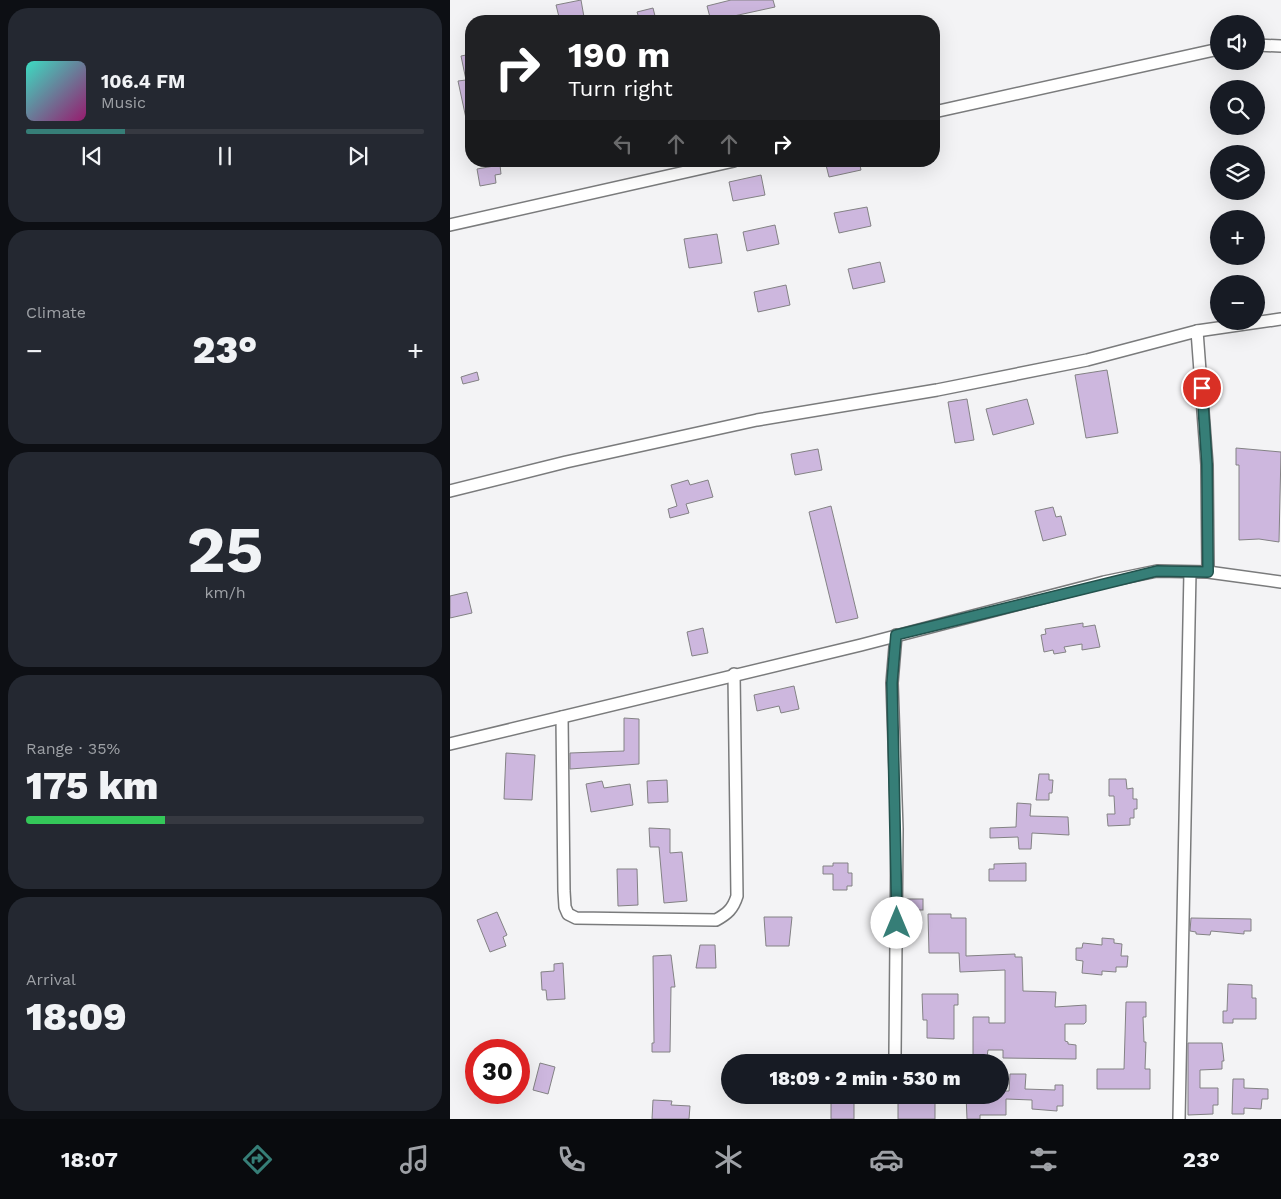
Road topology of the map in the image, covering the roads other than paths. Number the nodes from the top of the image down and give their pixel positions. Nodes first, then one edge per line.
1 (1265, 45) edge
2 (1281, 46) edge
3 (1210, 51) edge
4 (940, 111) edge
5 (707, 167) edge
6 (450, 225) edge
7 (1281, 319) edge
8 (1197, 331) junction
9 (450, 491) edge
10 (1190, 572) junction
11 (1208, 572) junction
12 (1281, 582) edge
13 (896, 635) junction
14 (734, 674) junction
15 (562, 717) junction
16 (450, 744) edge
17 (895, 1054) dead end
18 (1179, 1119) edge

1 - 2 street
3 - 4 street
5 - 6 street
7 - 8 street
8 - 9 street
8 - 11 street
10 - 11 street
10 - 13 street
10 - 18 street
11 - 12 street
13 - 14 street
13 - 17 street
14 - 15 street
14 - 15 street
15 - 16 street

